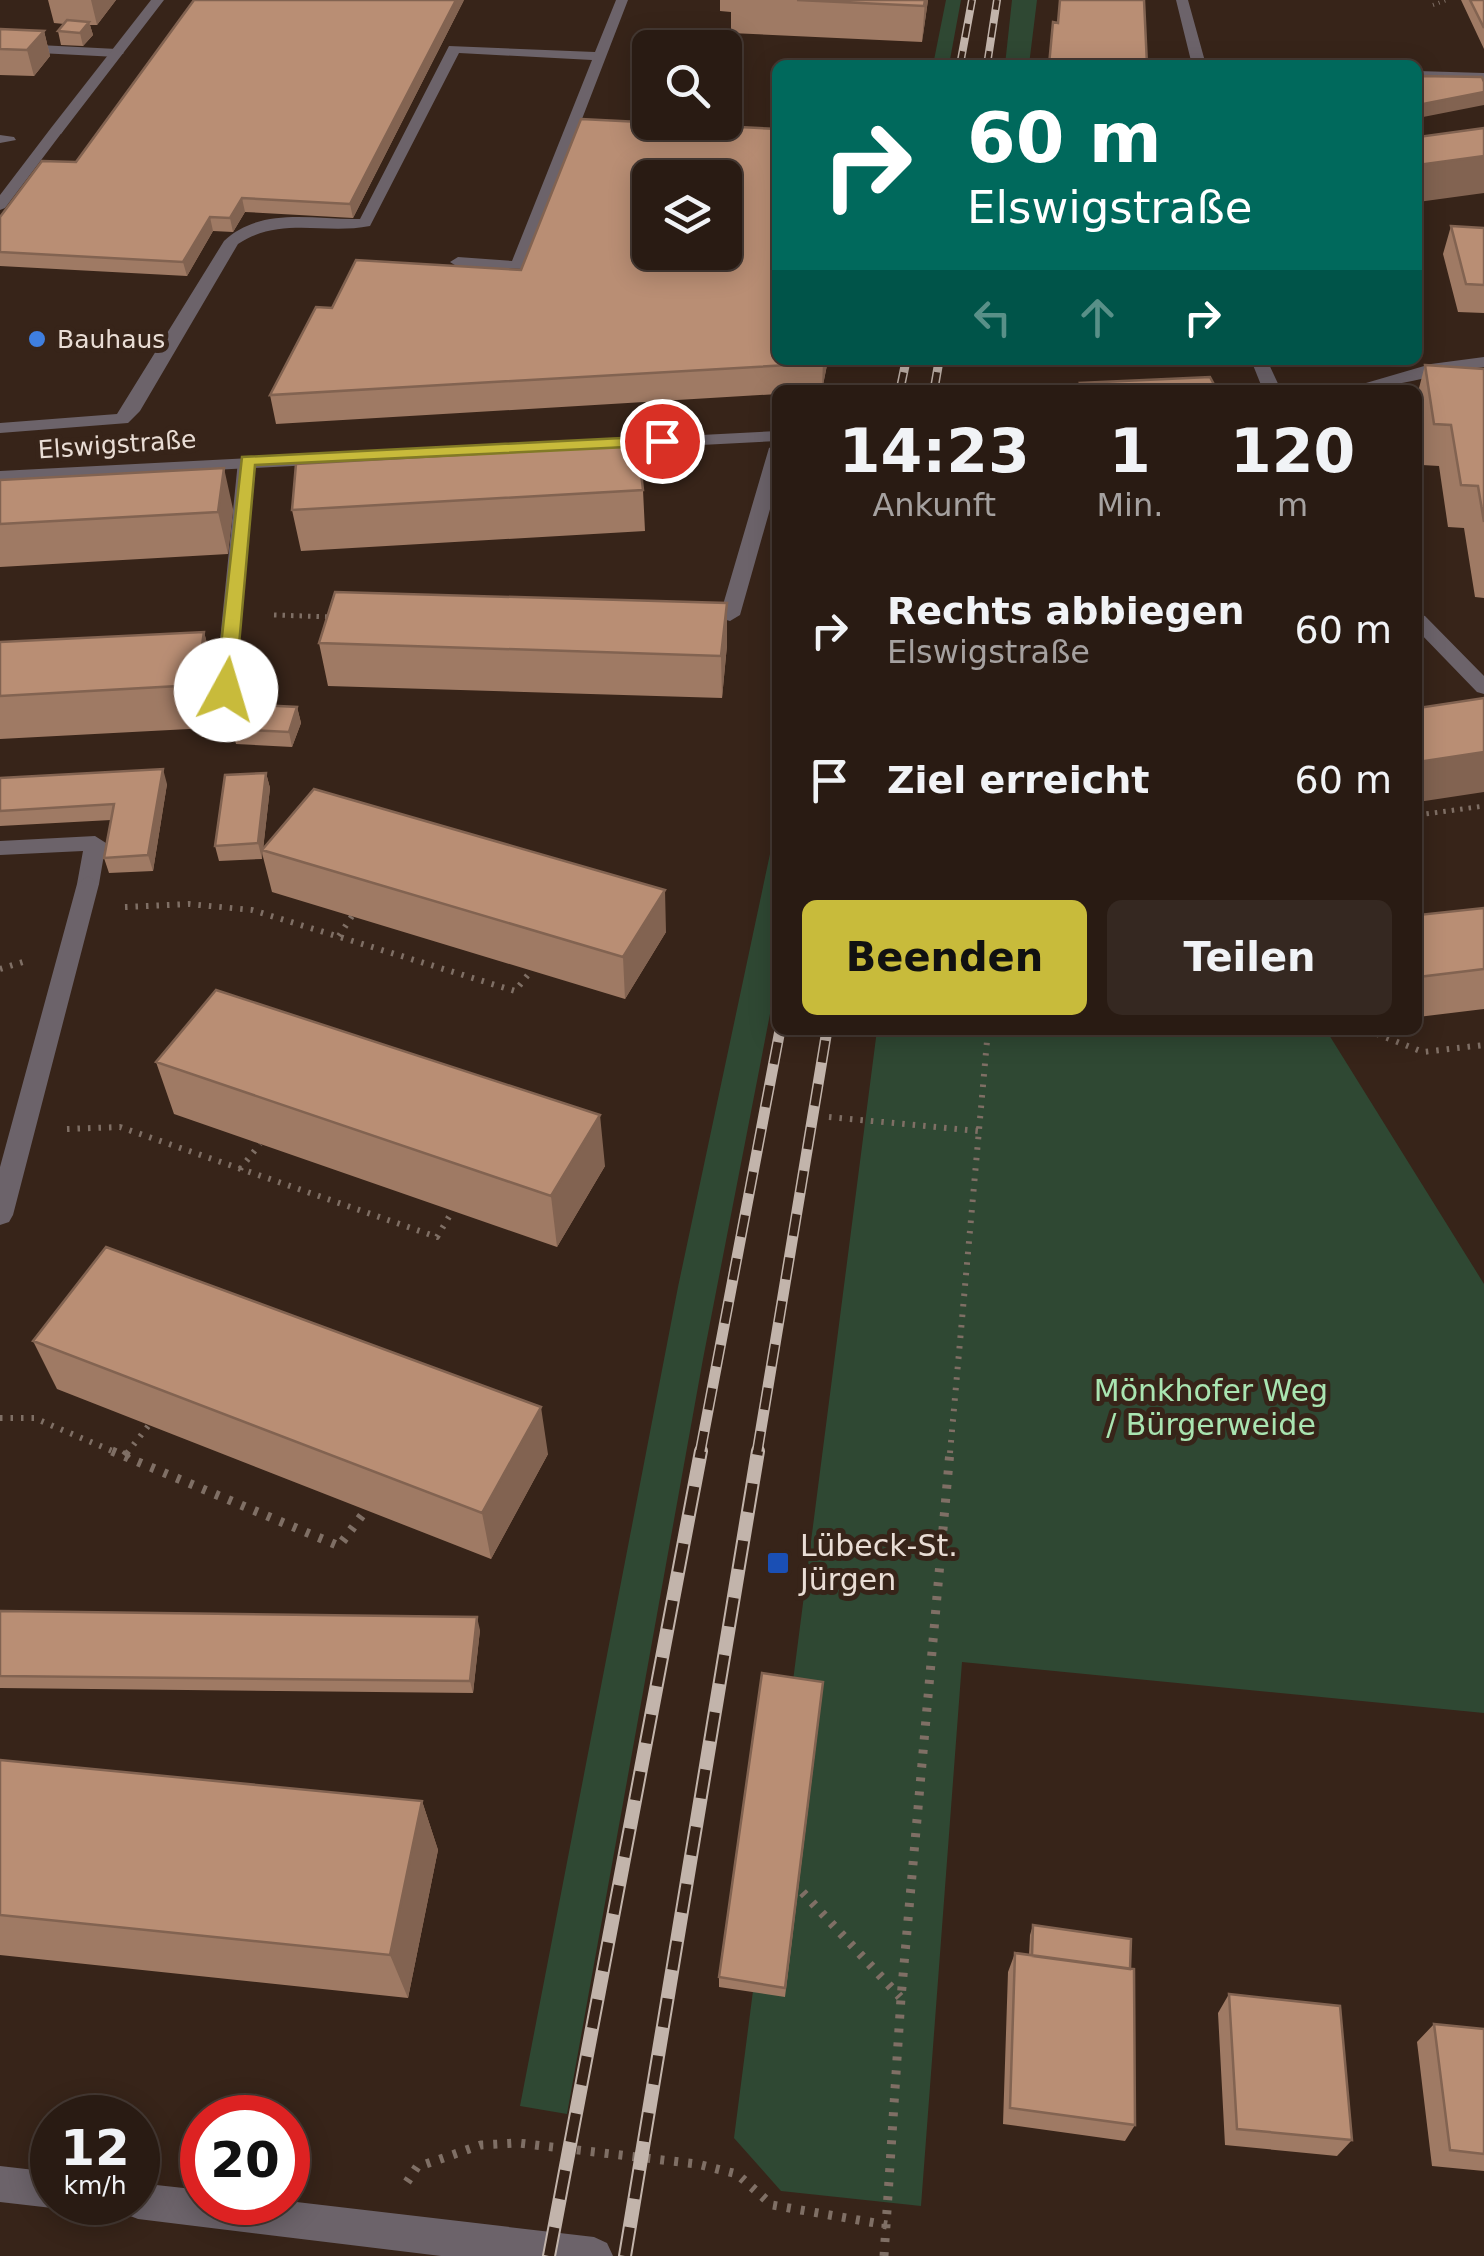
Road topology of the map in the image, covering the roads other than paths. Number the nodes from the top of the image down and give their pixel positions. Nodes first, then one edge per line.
1 (158, 0) edge
2 (622, 0) edge
3 (1182, 0) edge
4 (0, 47) edge
5 (116, 53) junction
6 (600, 56) junction
7 (1198, 60) edge
8 (1422, 76) edge
9 (1484, 77) edge
10 (0, 205) edge
11 (458, 262) edge
12 (1484, 362) edge
13 (1370, 385) edge
14 (0, 428) edge
15 (772, 436) edge
16 (247, 461) junction
17 (772, 469) edge
18 (0, 476) edge
19 (730, 615) edge
20 (1422, 624) edge
21 (1484, 688) edge
22 (226, 690) dead end
23 (0, 848) edge
24 (0, 1215) edge
25 (0, 2184) edge
26 (30, 2187) edge
27 (160, 2203) edge
28 (594, 2256) edge

1 - 5 street
2 - 6 street
3 - 7 street
4 - 5 street
5 - 10 street
6 - 11 street
6 - 14 street
8 - 9 street
12 - 13 street
15 - 16 street, Elswigstraße
16 - 18 street, Elswigstraße
16 - 22 street
17 - 19 street
20 - 21 street
23 - 24 street
25 - 26 street
27 - 28 street

